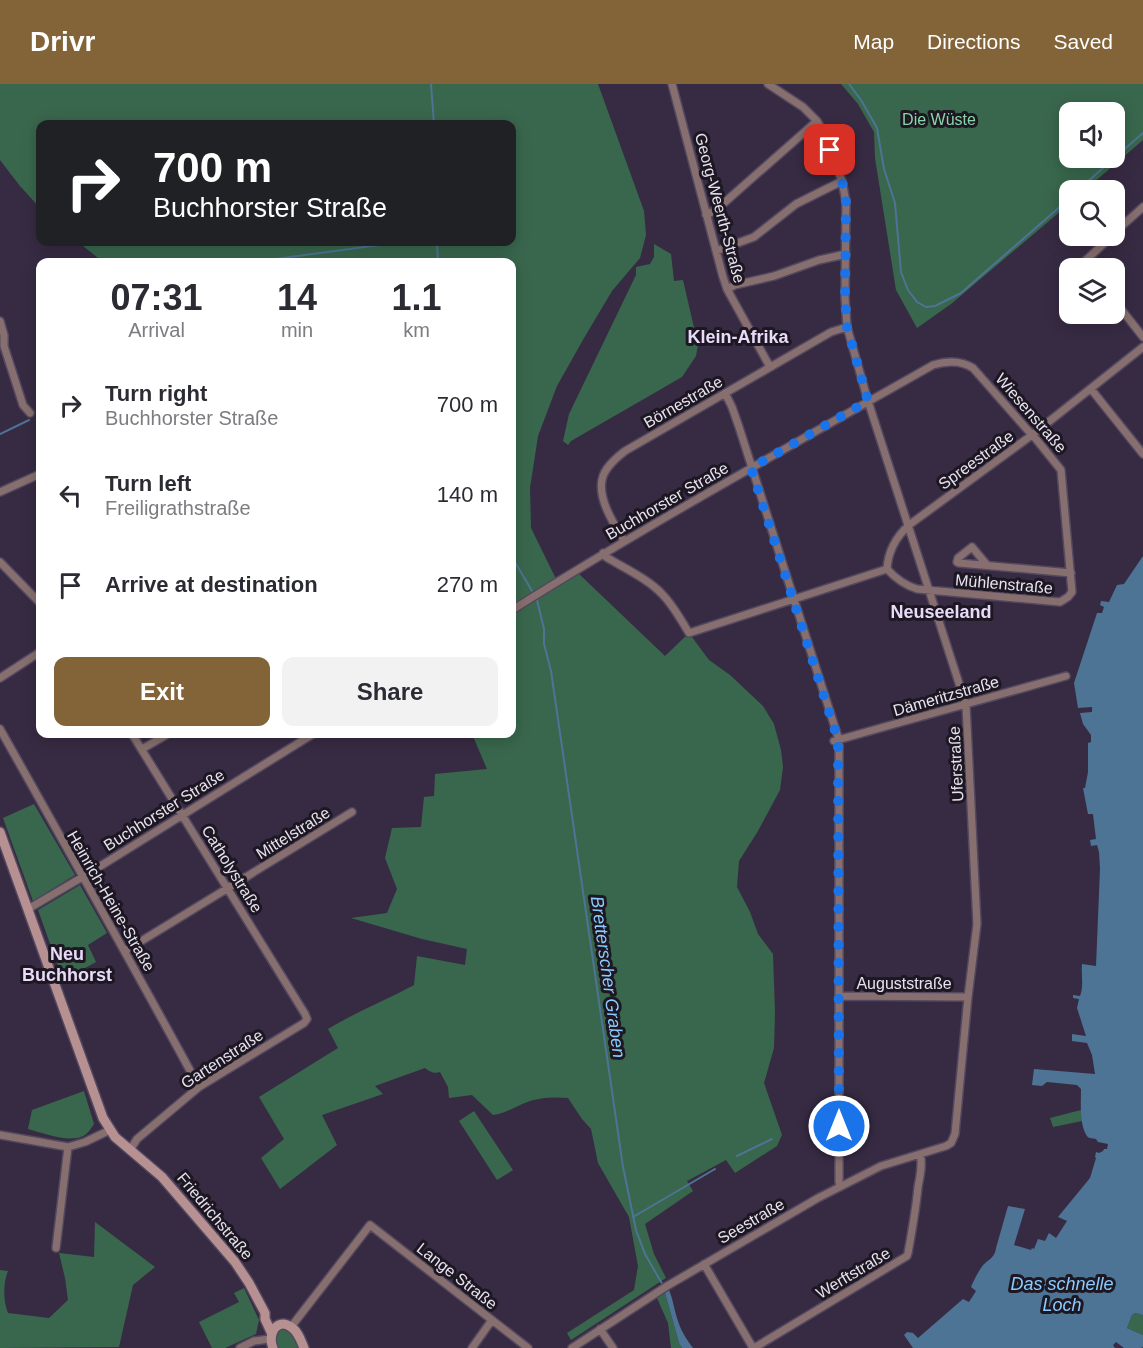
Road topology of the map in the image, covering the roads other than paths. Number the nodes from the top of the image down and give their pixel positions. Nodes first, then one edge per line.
1 (672, 84) edge
2 (768, 84) edge
3 (817, 121) junction
4 (842, 181) junction
5 (1143, 207) edge
6 (706, 215) junction
7 (1125, 223) edge
8 (1100, 246) edge
9 (716, 252) junction
10 (846, 254) junction
11 (1087, 258) edge
12 (727, 289) junction
13 (1125, 314) edge
14 (0, 321) edge
15 (847, 327) junction
16 (1143, 337) edge
17 (2, 347) edge
18 (1143, 347) edge
19 (933, 364) joint
20 (770, 367) junction
21 (1091, 389) junction
22 (724, 393) junction
23 (868, 401) junction
24 (30, 413) dead end
25 (1032, 435) junction
26 (1143, 454) edge
27 (751, 468) junction
28 (36, 476) edge
29 (0, 492) edge
30 (909, 525) junction
31 (624, 540) junction
32 (603, 553) junction
33 (0, 562) edge
34 (987, 566) dead end
35 (887, 569) junction
36 (1071, 573) junction
37 (929, 591) junction
38 (1072, 592) joint
39 (36, 599) edge
40 (793, 599) junction
41 (516, 607) edge
42 (36, 655) edge
43 (1066, 676) dead end
44 (0, 678) edge
45 (966, 705) junction
46 (0, 729) edge
47 (135, 738) edge
48 (161, 738) edge
49 (306, 738) edge
50 (836, 741) junction
51 (142, 749) junction
52 (351, 812) dead end
53 (183, 814) junction
54 (0, 832) edge
55 (82, 877) junction
56 (228, 888) junction
57 (28, 909) junction
58 (125, 951) junction
59 (839, 996) junction
60 (968, 997) junction
61 (307, 1019) joint
62 (199, 1087) junction
63 (110, 1130) junction
64 (0, 1135) edge
65 (954, 1139) joint
66 (68, 1146) junction
67 (130, 1150) junction
68 (921, 1154) junction
69 (840, 1186) junction
70 (56, 1248) dead end
71 (704, 1264) junction
72 (265, 1312) junction
73 (492, 1320) junction
74 (280, 1325) junction
75 (291, 1326) junction
76 (600, 1329) junction
77 (272, 1340) edge
78 (240, 1348) edge
79 (304, 1348) edge
80 (471, 1348) edge
81 (528, 1348) edge
82 (573, 1348) edge
83 (613, 1348) edge
84 (753, 1348) edge

1 - 6 street, Georg-Weerth-Straße
2 - 3 street
3 - 4 street, Uferstraße
3 - 6 street
4 - 9 street
4 - 10 street, Uferstraße
5 - 7 street
6 - 9 street, Georg-Weerth-Straße
8 - 11 street
9 - 12 street, Georg-Weerth-Straße
10 - 12 street
10 - 15 street, Uferstraße
12 - 20 street, Georg-Weerth-Straße
13 - 16 street
14 - 17 street
15 - 20 street, Börnestraße
15 - 23 street, Uferstraße
17 - 24 street
18 - 21 street, Spreestraße
19 - 23 street, Buchhorster Straße
19 - 25 street, Wiesenstraße
20 - 22 street, Börnestraße
21 - 25 street, Spreestraße
21 - 26 street
22 - 27 street
22 - 31 street, Börnestraße
23 - 27 street, Buchhorster Straße
23 - 30 street, Uferstraße
25 - 30 street, Spreestraße
25 - 36 street, Wiesenstraße
27 - 31 street, Buchhorster Straße
27 - 40 street
28 - 29 street
30 - 35 street, Spreestraße
30 - 37 street, Uferstraße
31 - 32 street, Buchhorster Straße
32 - 40 street
32 - 41 street, Buchhorster Straße
33 - 39 street
34 - 36 street
35 - 37 street, Mühlenstraße
35 - 40 street
36 - 38 street, Wiesenstraße
37 - 38 street, Mühlenstraße
37 - 45 street, Uferstraße
40 - 50 street
42 - 44 street
43 - 45 street, Dämeritzstraße
45 - 50 street, Dämeritzstraße
45 - 60 street, Uferstraße
46 - 55 street, Heinrich-Heine-Straße
47 - 51 street, Catholystraße
48 - 51 street
49 - 53 street, Buchhorster Straße
50 - 59 street
51 - 53 street, Catholystraße
52 - 56 street, Mittelstraße
53 - 55 street, Buchhorster Straße
53 - 56 street, Catholystraße
54 - 57 main road
55 - 57 street, Buchhorster Straße
55 - 58 street, Heinrich-Heine-Straße
56 - 58 street, Mittelstraße
56 - 61 street, Catholystraße
57 - 63 main road
58 - 62 street, Heinrich-Heine-Straße
59 - 60 street, Auguststraße
59 - 69 street
60 - 65 street, Uferstraße
61 - 62 street, Gartenstraße
62 - 67 street, Gartenstraße
63 - 66 street
63 - 67 main road, Friedrichstraße
64 - 66 street
65 - 68 street, Seestraße
66 - 70 street
67 - 72 main road, Friedrichstraße
68 - 69 street, Seestraße
68 - 84 street, Werftstraße
69 - 71 street, Seestraße
71 - 76 street, Seestraße
71 - 84 street
72 - 74 main road, Friedrichstraße
72 - 77 main road, Friedrichstraße
73 - 75 street, Lange Straße
73 - 80 street
73 - 81 street, Lange Straße
74 - 75 main road
74 - 77 main road
75 - 79 main road
76 - 82 street, Seestraße
76 - 83 street
77 - 78 street

